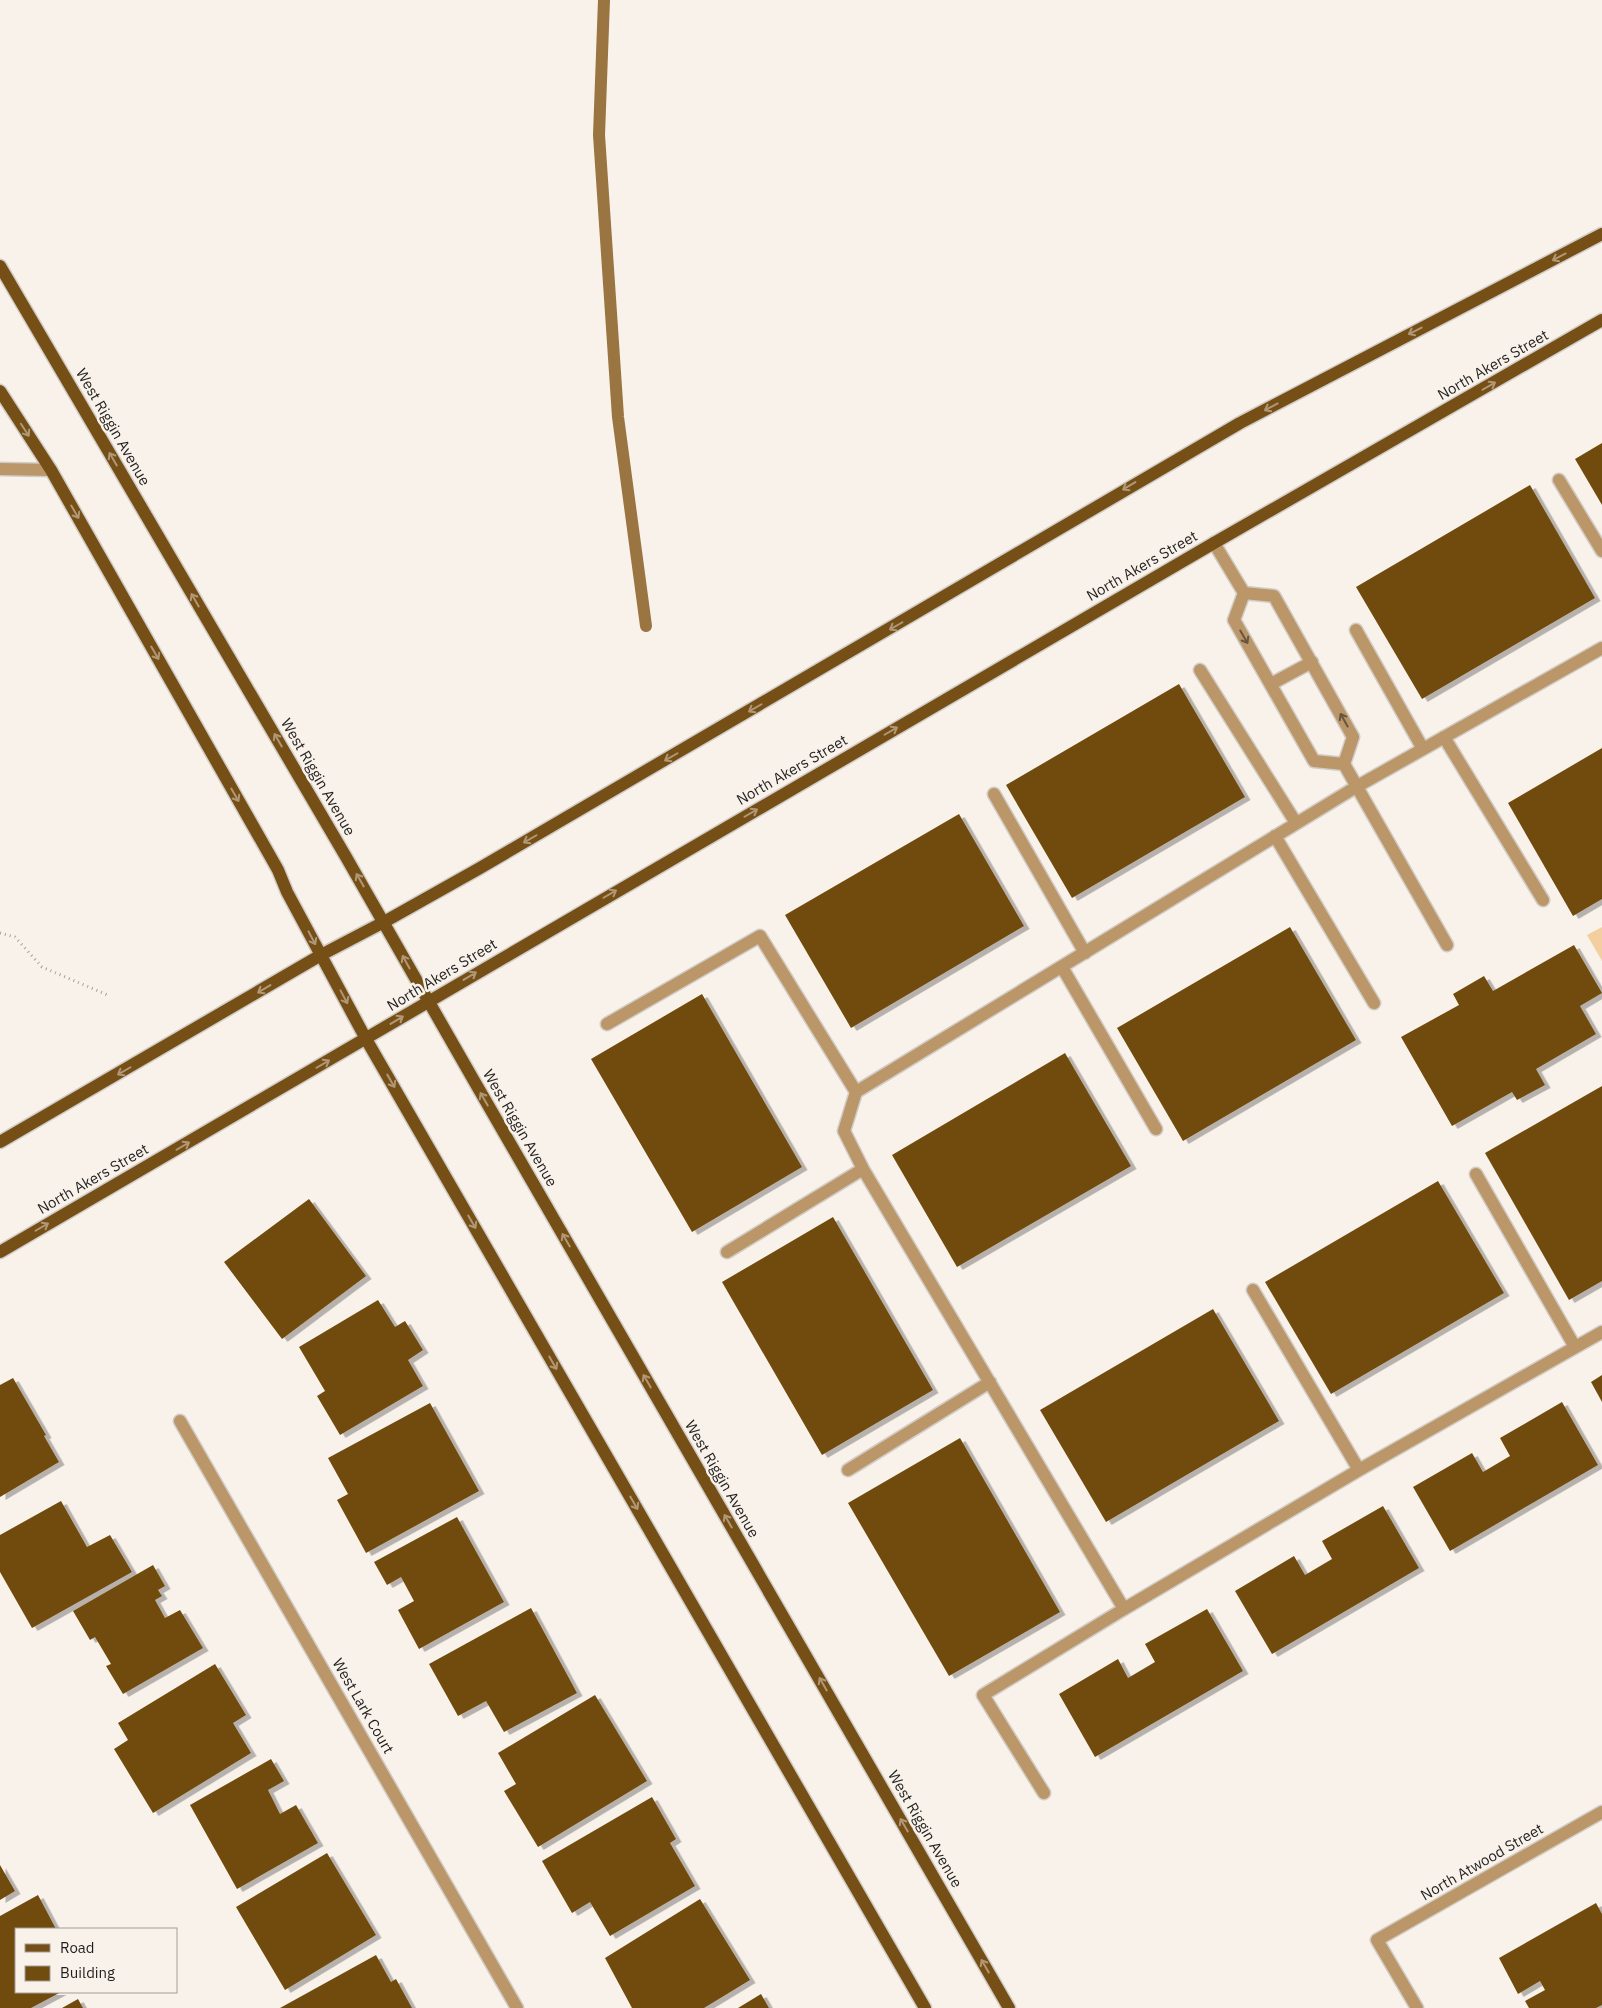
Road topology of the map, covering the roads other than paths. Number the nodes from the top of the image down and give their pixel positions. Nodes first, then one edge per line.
1 (1602, 234) edge
2 (0, 266) edge
3 (1602, 320) edge
4 (0, 391) edge
5 (0, 469) edge
6 (51, 470) junction
7 (1559, 480) dead end
8 (1214, 543) junction
9 (1602, 551) edge
10 (1244, 593) junction
11 (1356, 630) dead end
12 (1602, 648) edge
13 (1312, 662) junction
14 (1200, 670) dead end
15 (1272, 684) junction
16 (1444, 737) junction
17 (1423, 749) junction
18 (1344, 764) junction
19 (1356, 787) junction
20 (994, 794) dead end
21 (1296, 823) junction
22 (1275, 836) junction
23 (1543, 900) dead end
24 (384, 922) junction
25 (1447, 945) dead end
26 (1085, 953) junction
27 (321, 955) junction
28 (1062, 966) junction
29 (428, 1001) junction
30 (1374, 1004) dead end
31 (607, 1024) dead end
32 (366, 1039) junction
33 (856, 1092) junction
34 (1156, 1129) dead end
35 (0, 1142) edge
36 (863, 1169) junction
37 (1476, 1174) dead end
38 (0, 1252) edge
39 (727, 1252) dead end
40 (1253, 1290) dead end
41 (1602, 1332) edge
42 (1575, 1348) junction
43 (990, 1382) junction
44 (180, 1421) dead end
45 (848, 1470) dead end
46 (1359, 1470) junction
47 (1124, 1609) junction
48 (1044, 1793) dead end
49 (1602, 1812) edge
50 (517, 2008) edge
51 (925, 2008) edge
52 (1009, 2008) edge
53 (1417, 2008) edge

1 -> 24 main road
24 -> 2 main road, West Riggin Avenue
8 -> 3 main road, North Akers Street
4 -> 6 main road
5 - 6 street
6 -> 27 main road
7 - 9 street
8 - 10 street
29 -> 8 main road, North Akers Street
10 - 13 street
10 -> 15 street
11 - 17 street
12 - 16 street
13 - 15 street
18 -> 13 street
14 - 21 street
15 - 18 street
16 - 17 street
16 - 23 street
17 - 19 street
18 - 19 street
19 - 21 street
19 - 25 street
20 - 26 street
21 - 22 street
22 - 26 street
22 - 30 street
24 - 27 main road
29 -> 24 main road, West Riggin Avenue
26 - 28 street
27 -> 32 main road
27 -> 35 main road
28 - 33 street
28 - 34 street
32 -> 29 main road, North Akers Street
52 -> 29 main road, West Riggin Avenue
31 - 33 street
38 -> 32 main road, North Akers Street
32 -> 51 main road
33 - 36 street
36 - 39 street
36 - 43 street
37 - 42 street
40 - 46 street
41 - 42 street
42 - 46 street
43 - 45 street
43 - 47 street
44 - 50 street, West Lark Court
46 - 47 street
47 - 48 street
49 - 53 street, North Atwood Street

